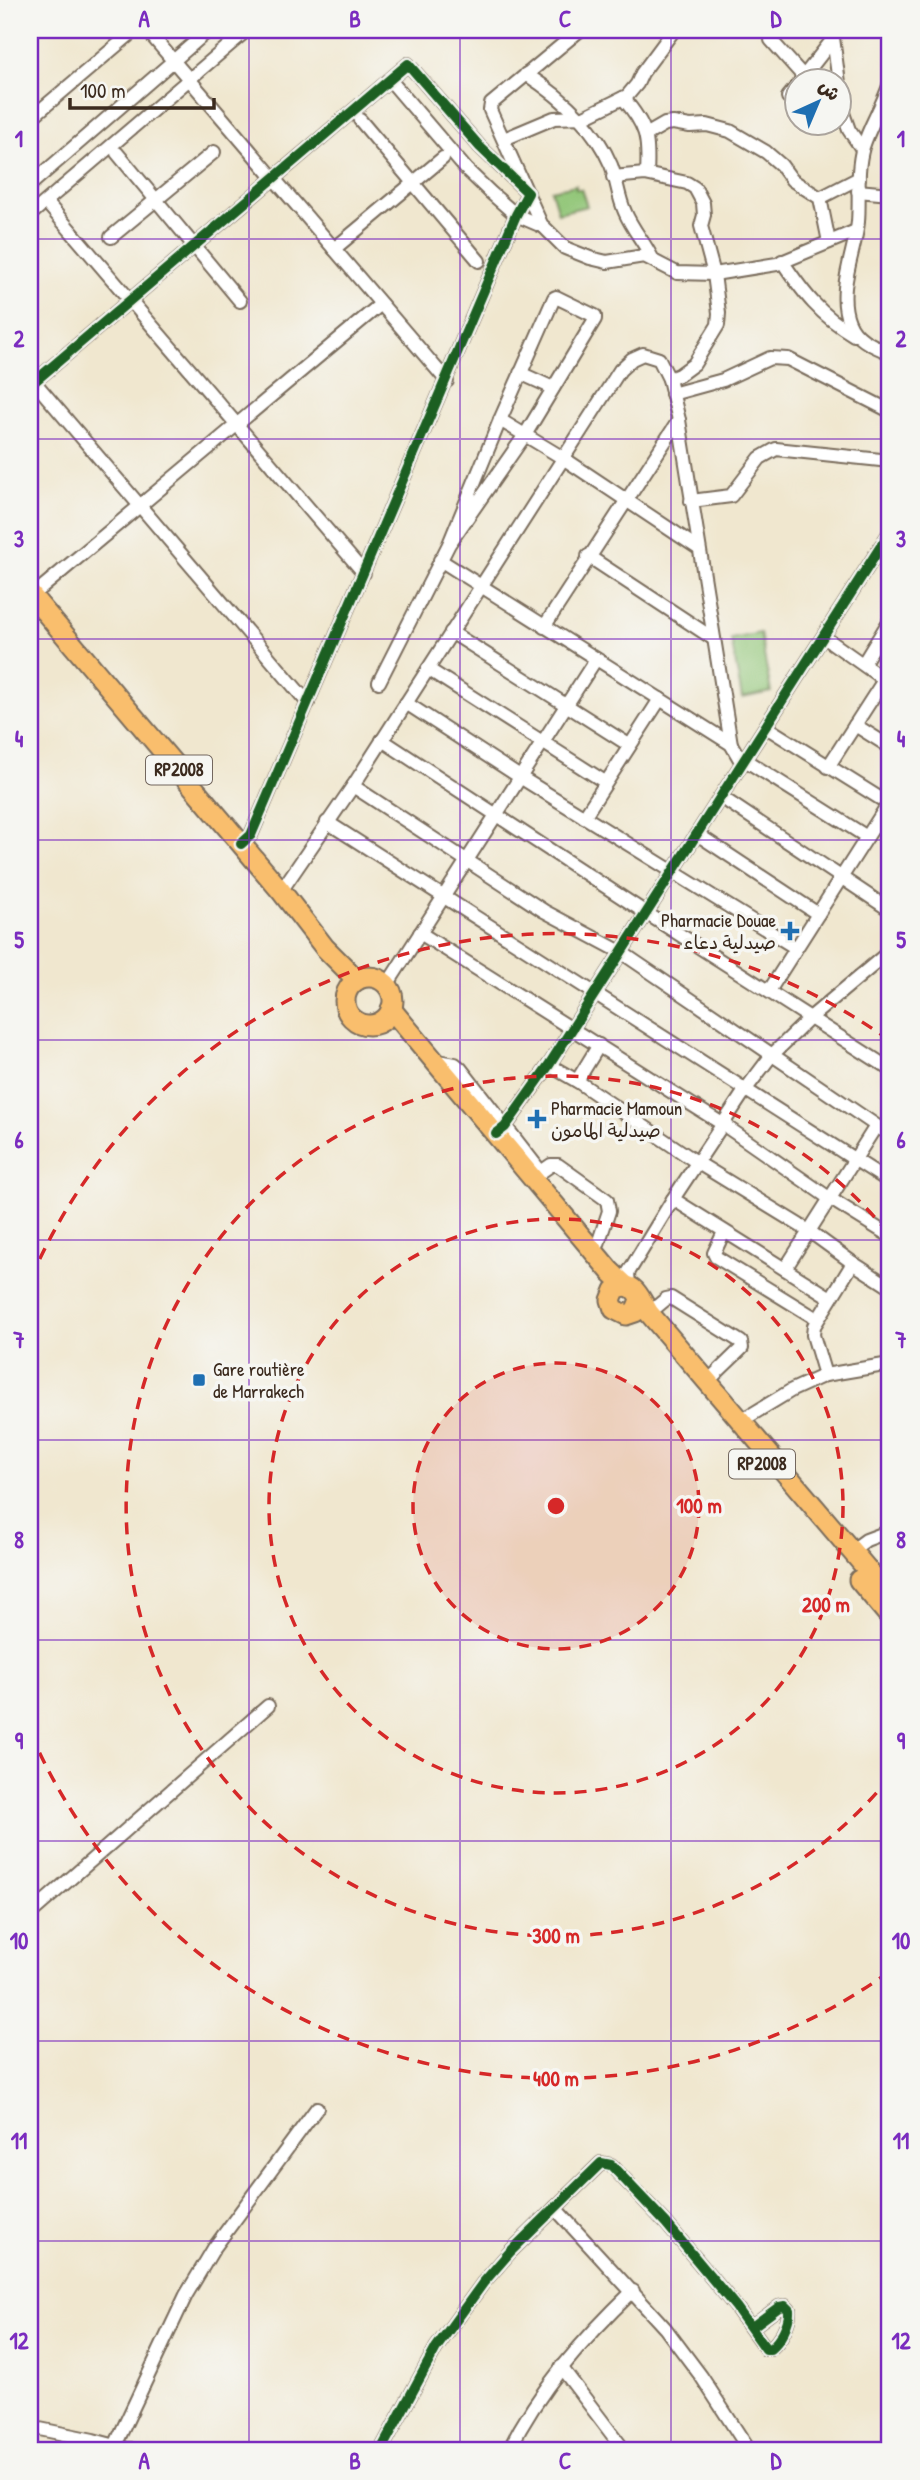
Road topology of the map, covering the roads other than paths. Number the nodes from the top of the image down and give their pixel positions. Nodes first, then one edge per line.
1 (135, 30) edge
2 (147, 30) edge
3 (209, 30) edge
4 (247, 30) edge
5 (580, 30) edge
6 (674, 30) edge
7 (832, 34) edge
8 (771, 40) dead end
9 (173, 61) junction
10 (790, 66) edge
11 (811, 66) edge
12 (836, 66) edge
13 (526, 74) junction
14 (189, 79) junction
15 (390, 80) junction
16 (890, 83) edge
17 (624, 98) junction
18 (31, 115) edge
19 (579, 117) junction
20 (359, 120) dead end
21 (646, 135) junction
22 (853, 136) edge
23 (504, 139) junction
24 (862, 149) junction
25 (214, 152) dead end
26 (117, 153) dead end
27 (443, 158) dead end
28 (647, 174) junction
29 (613, 177) junction
30 (274, 178) junction
31 (31, 182) edge
32 (413, 183) junction
33 (859, 185) junction
34 (528, 193) junction
35 (890, 194) edge
36 (820, 198) junction
37 (156, 200) junction
38 (46, 201) junction
39 (30, 215) edge
40 (516, 215) junction
41 (542, 226) junction
42 (856, 231) junction
43 (111, 237) dead end
44 (829, 242) junction
45 (195, 246) junction
46 (334, 249) junction
47 (653, 260) junction
48 (479, 261) dead end
49 (782, 261) junction
50 (714, 274) junction
51 (240, 300) dead end
52 (130, 301) junction
53 (381, 304) junction
54 (861, 340) junction
55 (890, 353) edge
56 (520, 373) junction
57 (670, 379) junction
58 (32, 380) edge
59 (447, 381) junction
60 (553, 388) junction
61 (671, 394) junction
62 (890, 411) edge
63 (500, 420) junction
64 (678, 420) junction
65 (237, 426) junction
66 (525, 435) junction
67 (563, 458) junction
68 (890, 461) edge
69 (628, 500) junction
70 (691, 501) junction
71 (141, 507) junction
72 (890, 532) edge
73 (449, 544) junction
74 (698, 548) junction
75 (589, 556) junction
76 (440, 560) junction
77 (364, 573) junction
78 (481, 586) junction
79 (31, 595) edge
80 (889, 623) edge
81 (544, 627) junction
82 (452, 632) junction
83 (824, 636) junction
84 (713, 639) junction
85 (596, 660) junction
86 (863, 664) junction
87 (428, 668) junction
88 (379, 682) dead end
89 (887, 682) edge
90 (660, 699) junction
91 (308, 703) junction
92 (406, 703) junction
93 (567, 706) junction
94 (855, 725) junction
95 (766, 727) junction
96 (382, 740) junction
97 (543, 743) junction
98 (731, 744) junction
99 (629, 746) junction
100 (890, 747) edge
101 (744, 762) junction
102 (828, 766) junction
103 (520, 778) junction
104 (605, 782) junction
105 (353, 786) junction
106 (721, 797) junction
107 (889, 802) edge
108 (496, 816) junction
109 (584, 817) junction
110 (327, 822) junction
111 (697, 834) junction
112 (867, 837) junction
113 (241, 844) junction
114 (468, 860) junction
115 (674, 871) junction
116 (842, 877) junction
117 (281, 891) junction
118 (444, 895) junction
119 (890, 910) edge
120 (646, 913) junction
121 (818, 914) junction
122 (420, 933) junction
123 (796, 948) junction
124 (621, 952) junction
125 (887, 959) edge
126 (353, 984) junction
127 (387, 985) junction
128 (769, 991) junction
129 (596, 992) junction
130 (388, 1014) junction
131 (810, 1018) junction
132 (573, 1028) junction
133 (598, 1045) junction
134 (771, 1056) junction
135 (549, 1065) junction
136 (890, 1069) edge
137 (577, 1081) junction
138 (746, 1089) junction
139 (724, 1125) junction
140 (876, 1126) junction
141 (501, 1130) junction
142 (890, 1135) edge
143 (854, 1159) junction
144 (698, 1163) junction
145 (890, 1182) edge
146 (829, 1198) junction
147 (673, 1199) junction
148 (809, 1231) junction
149 (724, 1232) junction
150 (890, 1236) edge
151 (595, 1253) junction
152 (853, 1263) junction
153 (785, 1269) junction
154 (890, 1287) edge
155 (831, 1298) junction
156 (635, 1300) junction
157 (817, 1319) junction
158 (890, 1364) edge
159 (825, 1375) junction
160 (708, 1382) junction
161 (741, 1422) junction
162 (890, 1531) edge
163 (851, 1550) junction
164 (890, 1596) edge
165 (890, 1617) edge
166 (268, 1706) dead end
167 (30, 1914) edge
168 (317, 2108) dead end
169 (555, 2208) junction
170 (633, 2291) junction
171 (752, 2327) dead end
172 (561, 2367) junction
173 (30, 2427) edge
174 (114, 2448) edge
175 (131, 2450) edge
176 (381, 2450) edge
177 (509, 2450) edge
178 (625, 2450) edge
179 (749, 2450) edge

1 - 18 street
2 - 9 street
3 - 9 street
4 - 14 street
5 - 13 street
6 - 17 street
7 - 11 street
7 - 12 street
8 - 10 street
9 - 14 street
9 - 31 street
13 - 19 street
13 - 23 street
14 - 30 street
14 - 38 street
15 - 30 street
15 - 34 street
15 - 40 street
16 - 24 street
17 - 19 street
17 - 21 street
19 - 23 street
19 - 29 street
20 - 32 street
21 - 28 street
21 - 36 street
22 - 24 street
23 - 34 street
24 - 33 street
25 - 37 street
26 - 37 street
27 - 32 street
28 - 29 street
28 - 50 street
29 - 47 street
30 - 45 street
30 - 46 street
32 - 46 street
32 - 48 street
33 - 35 street
33 - 36 street
33 - 42 street
34 - 40 street
34 - 41 street
36 - 44 street
37 - 43 street
37 - 45 street
38 - 39 street
38 - 52 street
40 - 41 street
40 - 59 street
41 - 47 street
42 - 44 street
42 - 54 street
44 - 49 street
45 - 51 street
45 - 52 street
46 - 53 street
47 - 50 street
49 - 50 street
49 - 54 street
50 - 57 street
52 - 58 street
52 - 65 street
53 - 59 street
53 - 65 street
54 - 55 street
56 - 60 street
56 - 60 street
56 - 63 street
57 - 61 street
57 - 67 street
58 - 71 street
59 - 77 street
60 - 66 street
61 - 62 street
61 - 64 street
63 - 66 street
63 - 73 street
64 - 69 street
64 - 70 street
65 - 71 street
65 - 77 street
66 - 67 street
66 - 73 street
67 - 69 street
67 - 78 street
68 - 70 street
69 - 74 street
69 - 75 street
70 - 74 street
71 - 79 street
71 - 91 street
72 - 83 street
73 - 76 street
74 - 84 street
75 - 81 street
75 - 84 street
76 - 78 street
76 - 88 street
77 - 91 street
78 - 81 street
78 - 82 street
79 - 113 highway, RP2008
80 - 86 street
81 - 85 street
82 - 87 street
82 - 93 street
83 - 86 street
83 - 95 street
84 - 98 street
85 - 90 street
85 - 93 street
86 - 89 street
87 - 92 street
87 - 97 street
89 - 94 street
90 - 98 street
90 - 99 street
91 - 113 street
92 - 96 street
92 - 103 street
93 - 97 street
93 - 99 street
94 - 100 street
94 - 102 street
95 - 101 street
95 - 102 street
96 - 105 street
96 - 108 street
97 - 103 street
97 - 104 street
98 - 101 street
99 - 104 street
101 - 106 street
101 - 112 street
102 - 107 street
103 - 108 street
103 - 109 street
104 - 109 street
105 - 110 street
105 - 114 street
106 - 111 street
106 - 116 street
107 - 112 street
108 - 114 street
108 - 120 street
109 - 115 street
110 - 117 street
110 - 118 street
111 - 115 street
111 - 121 street
112 - 116 street
113 - 117 highway, RP2008
114 - 118 street
114 - 124 street
115 - 120 street
115 - 123 street
116 - 119 street
116 - 121 street
117 - 126 highway, RP2008
118 - 122 street
118 - 129 street
120 - 124 street
120 - 128 street
121 - 123 street
122 - 127 street
122 - 132 street
123 - 128 street
124 - 129 street
124 - 134 street
125 - 131 street
126 - 127 highway
126 - 130 highway, RP2008
127 - 130 highway
128 - 131 street
129 - 132 street
129 - 138 street
130 - 141 highway, RP2008
130 - 156 highway, RP2008
131 - 134 street
131 - 136 street
132 - 133 street
132 - 135 street
133 - 137 street
133 - 139 street
134 - 138 street
134 - 140 street
135 - 137 street
135 - 141 street
137 - 144 street
138 - 139 street
138 - 143 street
139 - 144 street
139 - 146 street
140 - 142 street
140 - 143 street
141 - 151 highway, RP2008
141 - 151 street
143 - 145 street
143 - 146 street
144 - 147 street
144 - 148 street
146 - 148 street
146 - 150 street
147 - 149 street
147 - 156 street
148 - 152 street
148 - 153 street
149 - 153 street
149 - 157 street
151 - 156 highway, RP2008
152 - 154 street
152 - 155 street
153 - 155 street
155 - 157 street
156 - 160 highway, RP2008
156 - 160 street
156 - 165 highway, RP2008
157 - 159 street
158 - 159 street
159 - 161 street
160 - 161 highway, RP2008
161 - 163 highway, RP2008
162 - 163 street
163 - 164 highway, RP2008
166 - 167 street
168 - 174 street
169 - 170 street
169 - 171 street
169 - 176 street
170 - 172 street
170 - 179 street
172 - 177 street
172 - 178 street
173 - 174 street
174 - 175 street

